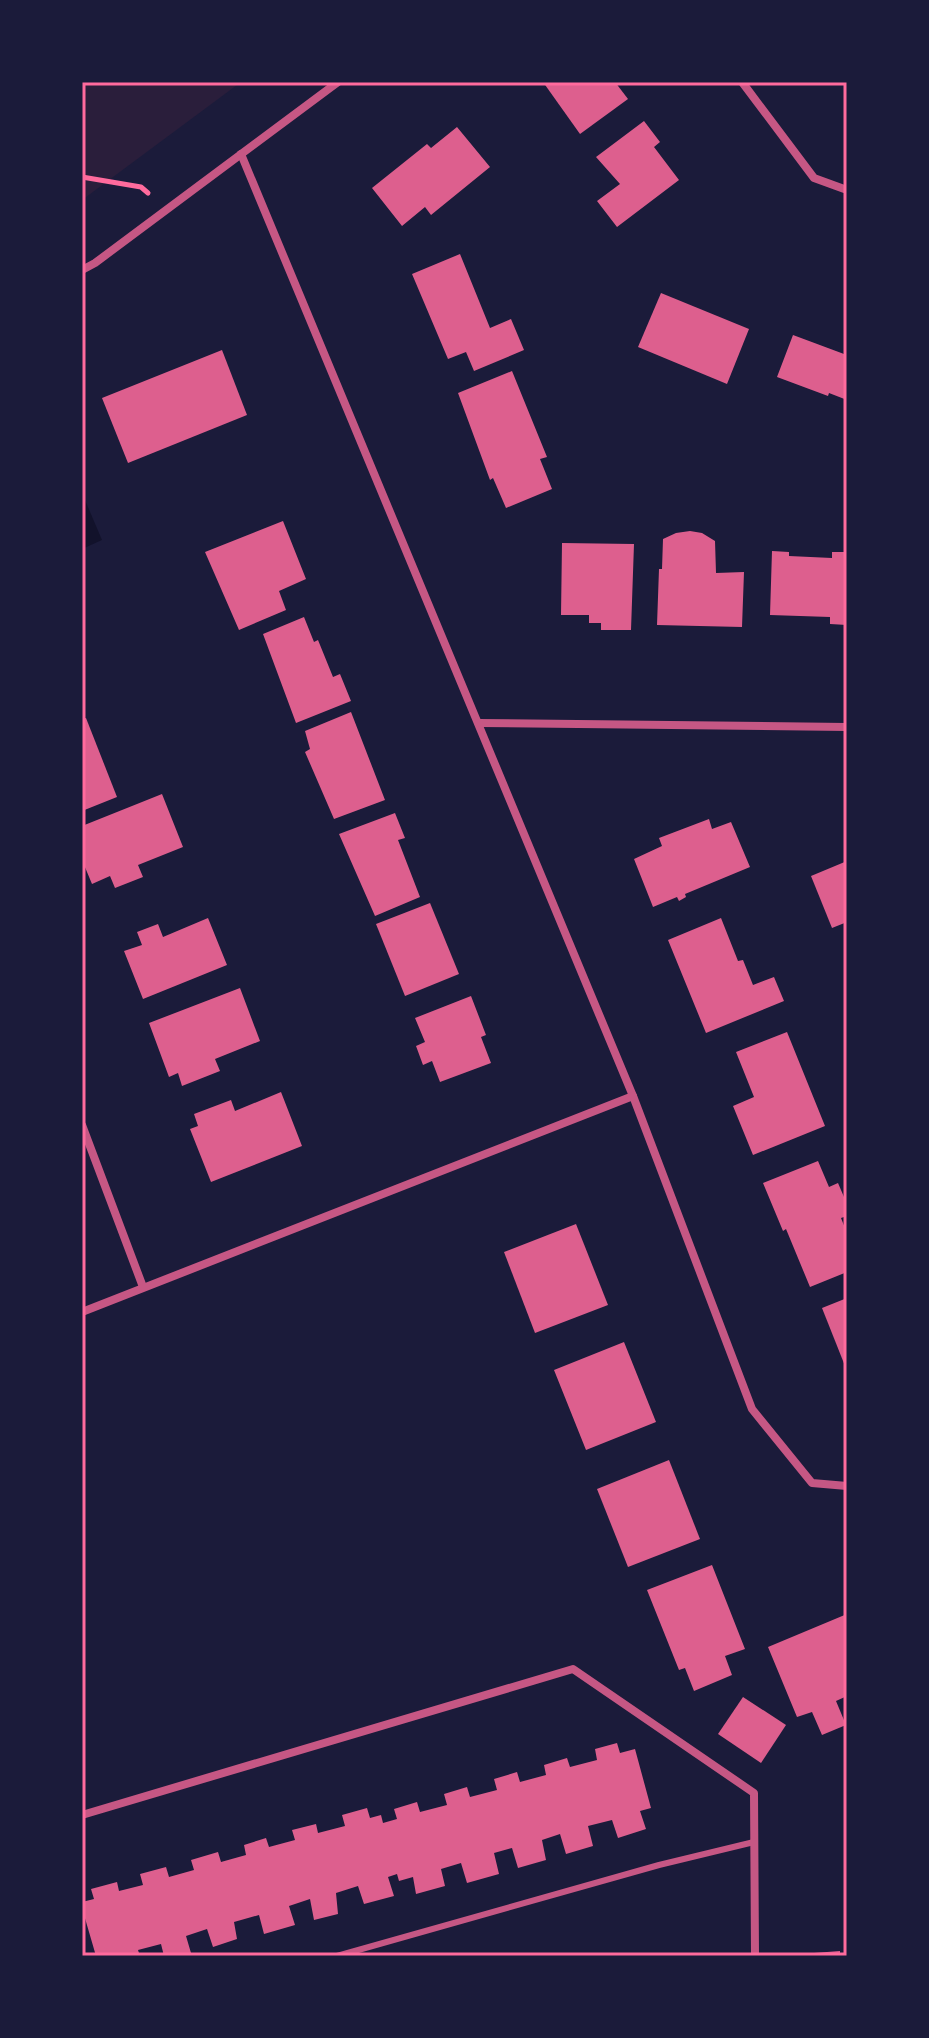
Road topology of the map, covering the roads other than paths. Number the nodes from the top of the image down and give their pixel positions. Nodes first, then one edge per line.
1 (338, 82) edge
2 (742, 82) edge
3 (241, 154) junction
4 (847, 190) edge
5 (82, 270) edge
6 (479, 723) junction
7 (847, 727) edge
8 (633, 1096) junction
9 (82, 1125) edge
10 (143, 1287) junction
11 (82, 1312) edge
12 (847, 1486) edge
13 (82, 1815) edge
14 (754, 1842) junction
15 (337, 1956) edge
16 (755, 1956) edge

1 - 3 street
2 - 4 street
3 - 5 street
3 - 6 street
6 - 7 street
6 - 8 street
8 - 10 street
8 - 12 street
9 - 10 street
10 - 11 street
13 - 14 street
14 - 15 lane
14 - 16 street

